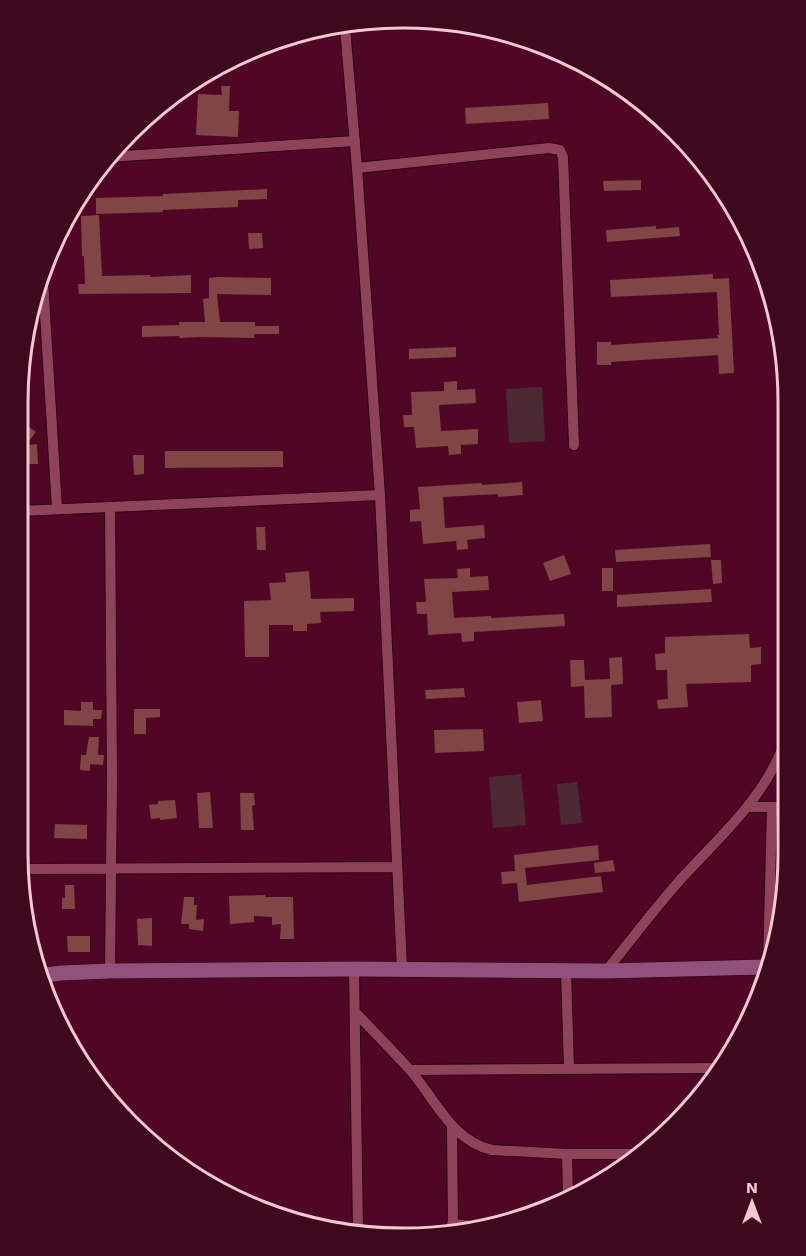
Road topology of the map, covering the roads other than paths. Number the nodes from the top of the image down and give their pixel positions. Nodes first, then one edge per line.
1 (345, 33) edge
2 (355, 141) junction
3 (121, 156) edge
4 (357, 168) junction
5 (43, 300) edge
6 (574, 445) dead end
7 (380, 495) junction
8 (110, 507) junction
9 (57, 509) junction
10 (29, 511) edge
11 (778, 758) edge
12 (748, 807) junction
13 (772, 808) junction
14 (778, 808) edge
15 (397, 867) junction
16 (112, 868) junction
17 (29, 869) edge
18 (769, 931) edge
19 (760, 966) edge
20 (354, 969) junction
21 (402, 969) junction
22 (110, 971) junction
23 (566, 971) junction
24 (606, 971) junction
25 (49, 975) edge
26 (355, 1012) junction
27 (569, 1068) junction
28 (709, 1068) edge
29 (410, 1070) junction
30 (452, 1127) junction
31 (567, 1154) junction
32 (625, 1154) edge
33 (568, 1190) edge
34 (358, 1224) edge
35 (453, 1224) edge

1 - 2 street
2 - 3 street
2 - 4 street
4 - 6 street
4 - 7 street
5 - 9 street
7 - 8 street
7 - 15 street
8 - 9 street
8 - 16 street
9 - 10 street
11 - 12 street
12 - 13 street
12 - 24 street
13 - 14 street
13 - 18 street
15 - 16 street
15 - 21 street
16 - 17 street
16 - 22 street
19 - 24 street
20 - 21 street
20 - 22 street
20 - 26 street
21 - 23 street
22 - 25 street
23 - 24 street
23 - 27 street
26 - 29 street
26 - 34 street
27 - 28 street
27 - 29 street
29 - 30 street
30 - 31 street
30 - 35 street
31 - 32 street
31 - 33 street

